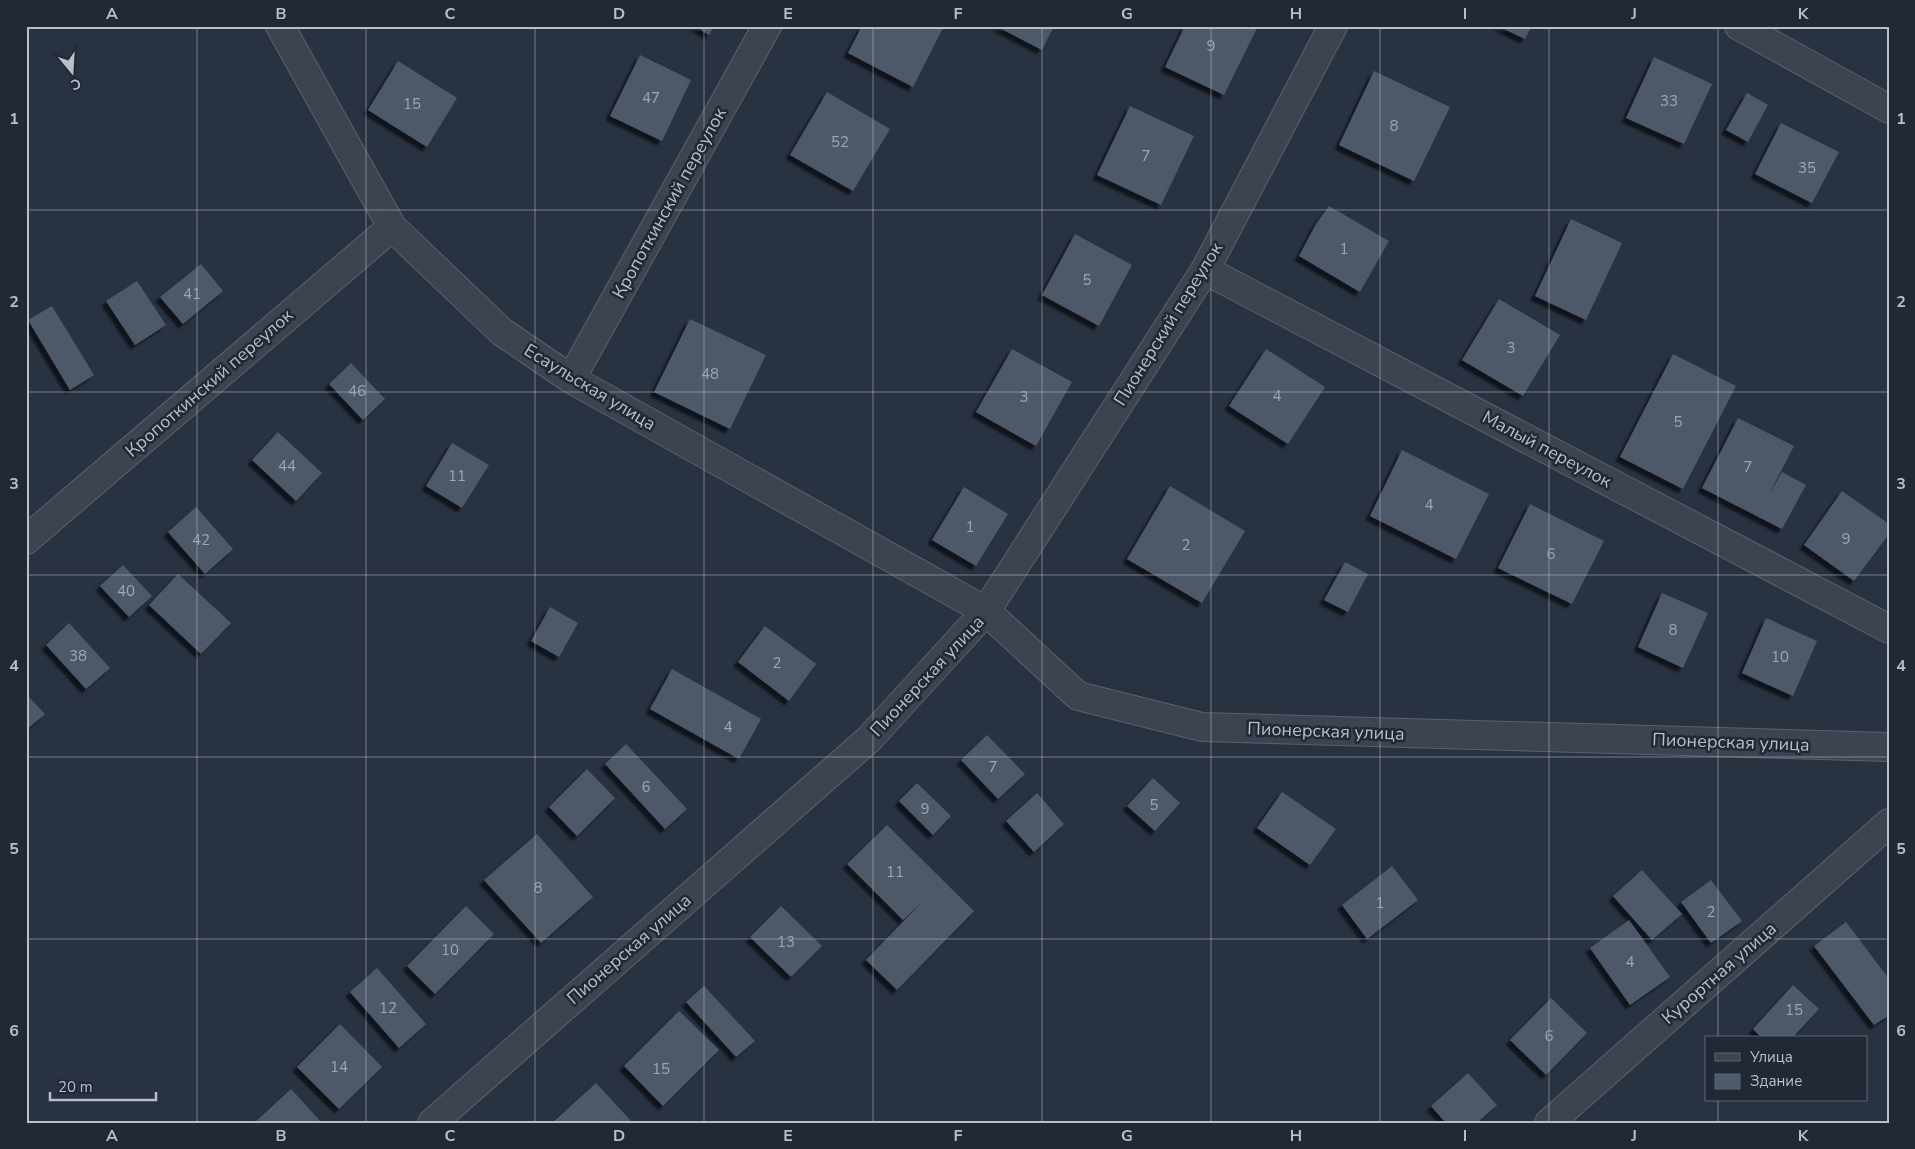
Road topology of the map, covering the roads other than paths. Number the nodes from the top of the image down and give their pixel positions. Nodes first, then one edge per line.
1 (280, 26) edge
2 (767, 26) edge
3 (1333, 26) edge
4 (1739, 26) edge
5 (1889, 110) edge
6 (392, 227) junction
7 (1205, 270) junction
8 (571, 379) junction
9 (26, 540) edge
10 (986, 611) junction
11 (1889, 629) edge
12 (1889, 746) edge
13 (1889, 823) edge
14 (432, 1123) edge
15 (1549, 1123) edge

1 - 6 street, Есаульская улица
2 - 8 street, Кропоткинский переулок
3 - 7 street, Пионерский переулок
4 - 5 street
6 - 8 street, Есаульская улица
6 - 9 street, Кропоткинский переулок
7 - 10 street, Пионерский переулок
7 - 11 street, Малый переулок
8 - 10 street, Есаульская улица
10 - 12 street, Пионерская улица
10 - 14 street, Пионерская улица
13 - 15 street, Курортная улица

